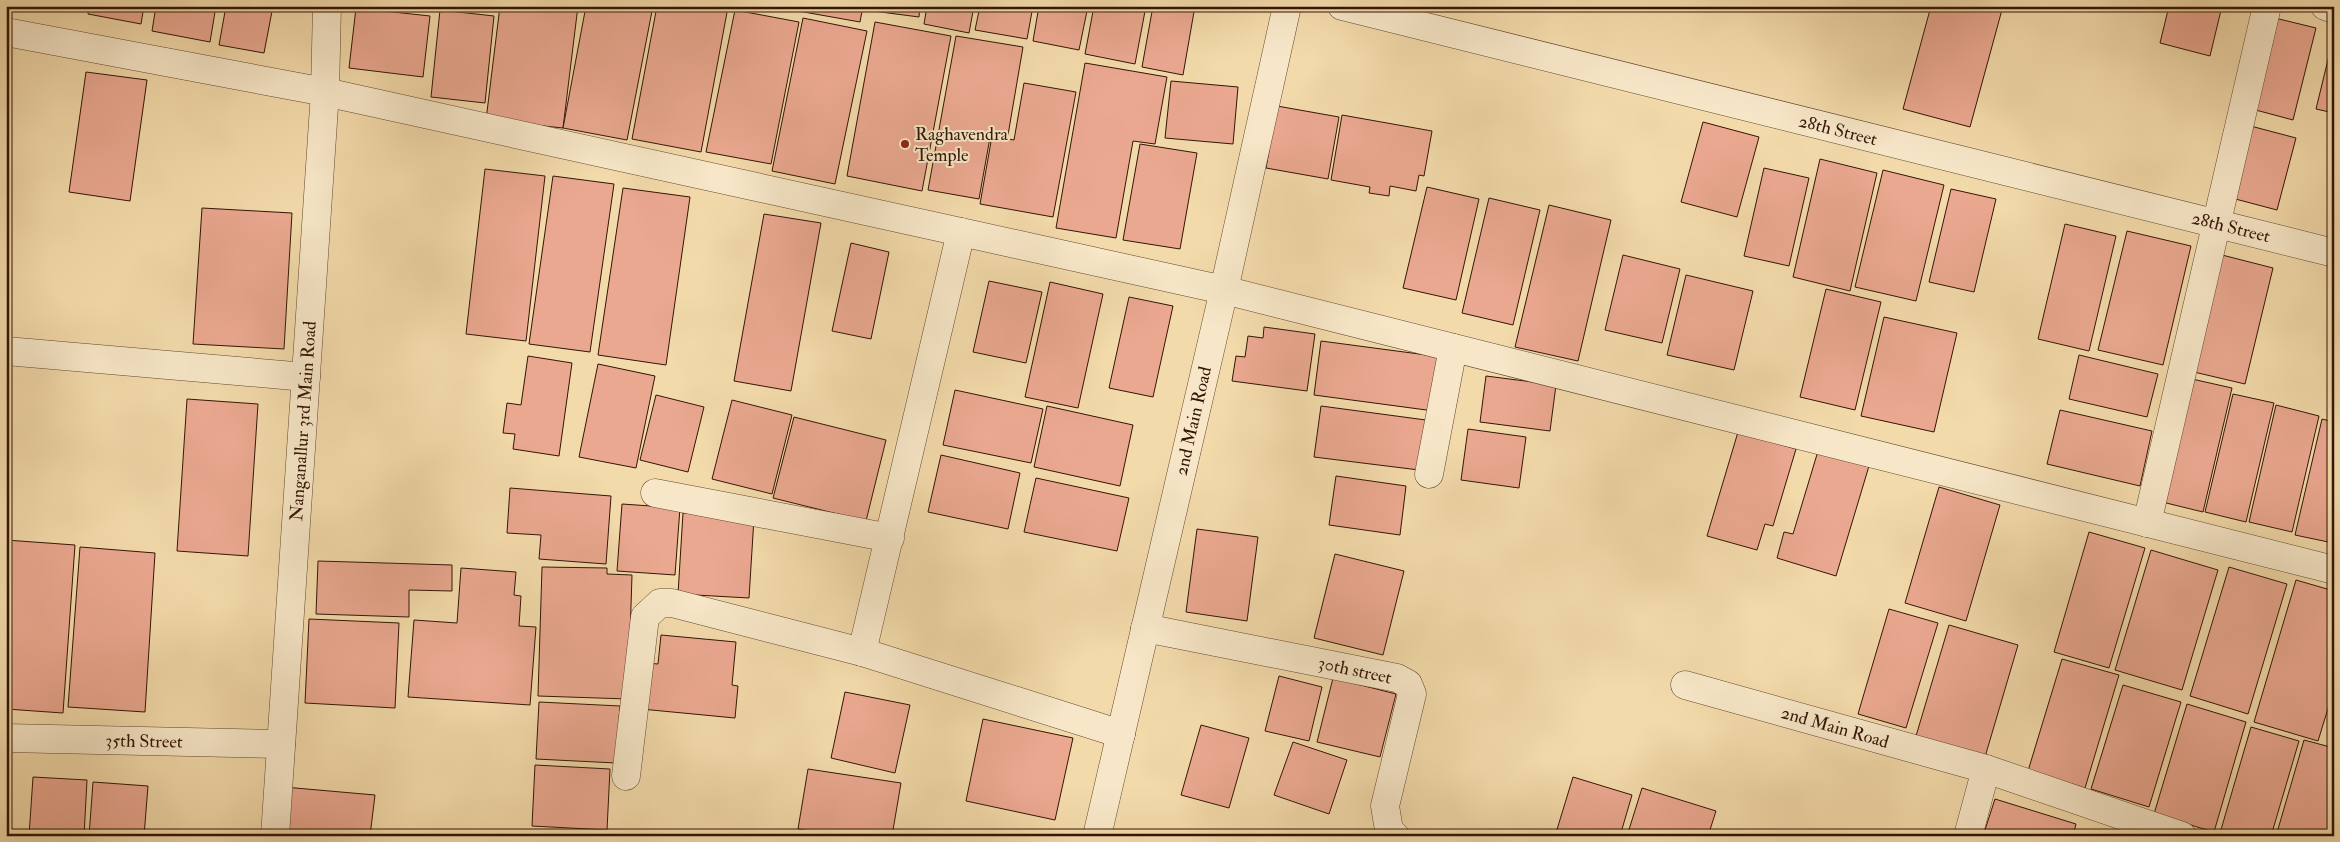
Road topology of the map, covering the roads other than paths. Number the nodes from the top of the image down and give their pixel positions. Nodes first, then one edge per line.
1 (327, 6) edge
2 (1287, 6) edge
3 (1342, 6) edge
4 (2268, 6) edge
5 (2325, 6) edge
6 (2334, 9) edge
7 (6, 32) edge
8 (325, 92) junction
9 (2216, 224) junction
10 (961, 232) junction
11 (2334, 253) edge
12 (1224, 290) junction
13 (1453, 348) junction
14 (6, 351) edge
15 (306, 377) junction
16 (1429, 474) dead end
17 (655, 493) dead end
18 (2148, 523) junction
19 (890, 538) junction
20 (2334, 570) edge
21 (1145, 628) junction
22 (862, 652) junction
23 (1685, 685) dead end
24 (1121, 734) junction
25 (6, 738) edge
26 (281, 744) junction
27 (1986, 769) junction
28 (626, 776) dead end
29 (275, 836) edge
30 (1097, 836) edge
31 (1396, 836) edge
32 (1968, 836) edge
33 (2182, 836) edge

1 - 8 street, Nanganallur 3rd Main Road
2 - 12 street, 2nd Main Road
3 - 9 street, 28th Street
4 - 9 street
5 - 6 street
7 - 8 street
8 - 10 street
8 - 15 street, Nanganallur 3rd Main Road
9 - 11 street, 28th Street
9 - 18 street
10 - 12 street
10 - 19 street
12 - 13 street
12 - 21 street, 2nd Main Road
13 - 16 street
13 - 18 street
14 - 15 street
15 - 26 street, Nanganallur 3rd Main Road
17 - 19 street
18 - 20 street
19 - 22 street
21 - 24 street, 2nd Main Road
21 - 31 street, 30th street
22 - 24 street
22 - 28 street
23 - 27 street, 2nd Main Road
24 - 30 street, 2nd Main Road
25 - 26 street, 35th Street
26 - 29 street, Nanganallur 3rd Main Road
27 - 32 street
27 - 33 street, 2nd Main Road

